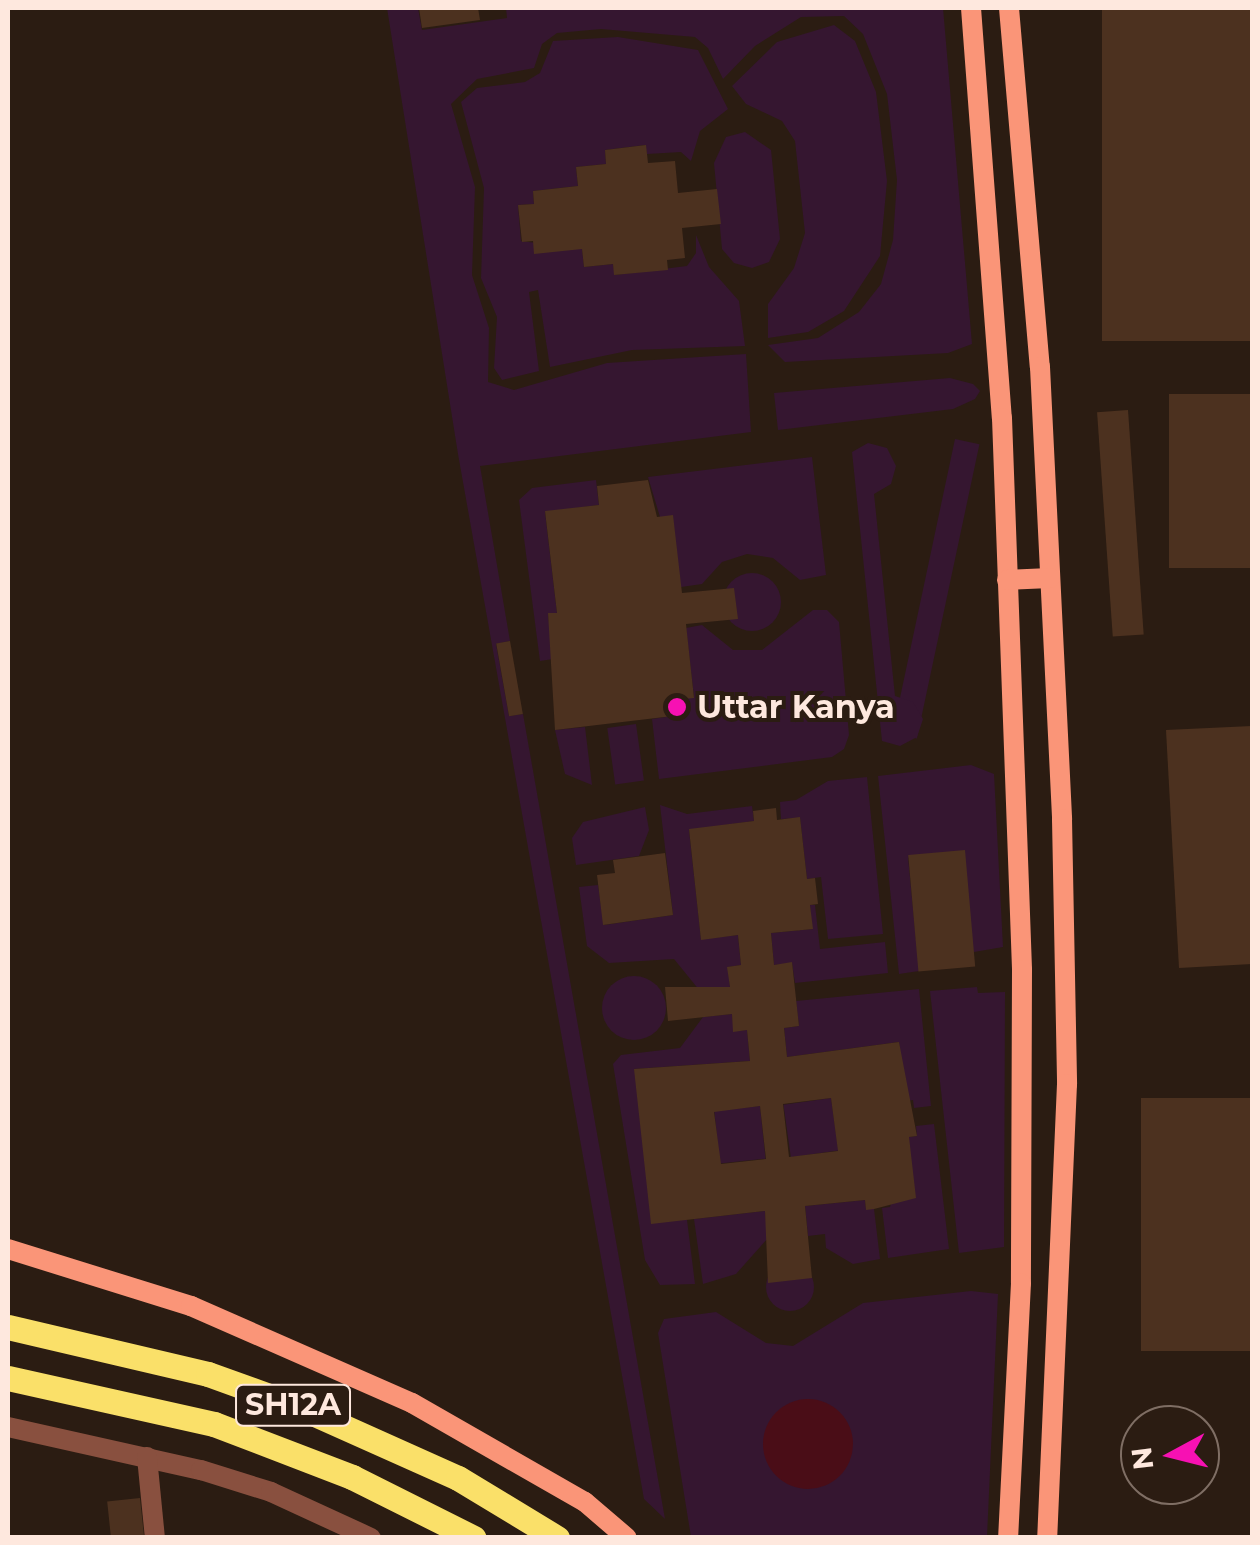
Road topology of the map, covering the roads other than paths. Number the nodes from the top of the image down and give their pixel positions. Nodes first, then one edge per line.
1 (970, 8) edge
2 (1010, 8) edge
3 (1050, 578) junction
4 (1007, 580) junction
5 (8, 1249) edge
6 (1021, 1276) junction
7 (1059, 1277) junction
8 (8, 1327) edge
9 (8, 1378) edge
10 (8, 1427) edge
11 (147, 1457) junction
12 (154, 1538) edge
13 (371, 1538) edge
14 (474, 1538) edge
15 (557, 1538) edge
16 (626, 1538) edge
17 (1008, 1538) edge
18 (1048, 1538) edge

1 - 4 street
2 - 3 street
3 - 4 street
3 - 7 street
4 - 6 street
5 - 16 street
6 - 7 street
6 - 17 street
7 - 18 street
8 - 15 main road, SH12A
9 - 14 main road, SH12A
10 - 11 street
11 - 12 street
11 - 13 street

